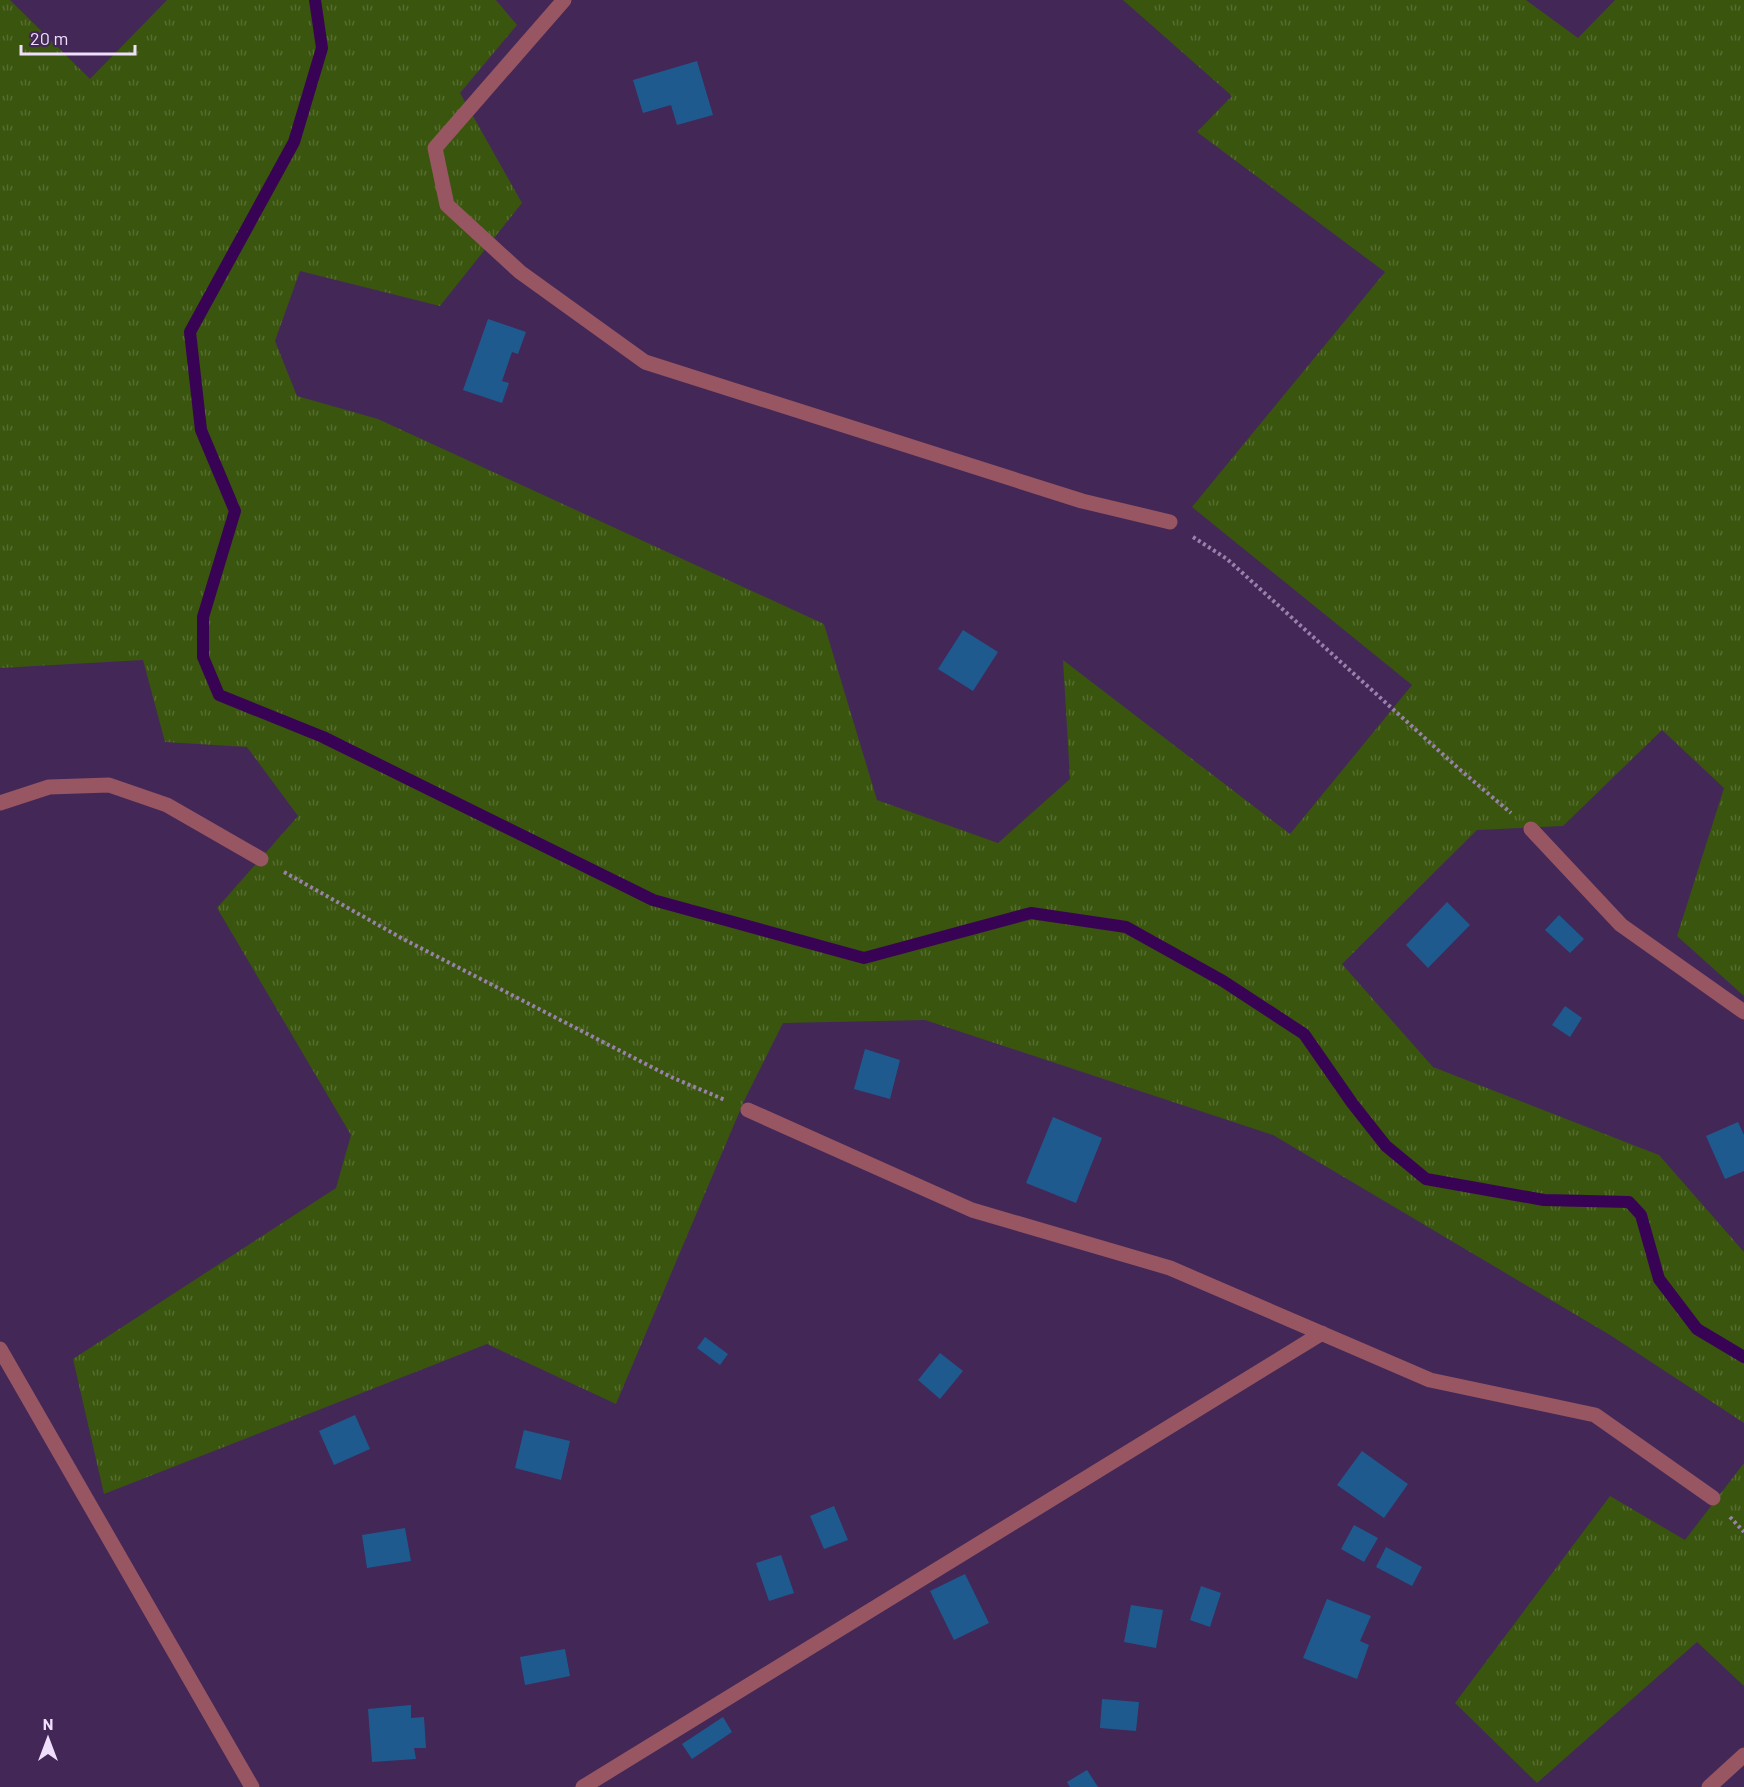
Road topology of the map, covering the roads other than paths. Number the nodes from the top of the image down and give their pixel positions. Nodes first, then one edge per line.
1 (564, 0) edge
2 (1170, 522) road end
3 (0, 803) edge
4 (1531, 829) road end
5 (261, 859) road end
6 (1744, 1012) edge
7 (748, 1110) road end
8 (1322, 1333) junction
9 (0, 1349) edge
10 (1713, 1498) dead end
11 (1744, 1755) edge
12 (252, 1787) edge
13 (583, 1787) edge
14 (1709, 1787) edge

1 - 2 street
3 - 5 street
4 - 6 street
7 - 8 street
8 - 10 street
8 - 13 street
9 - 12 street
11 - 14 street

